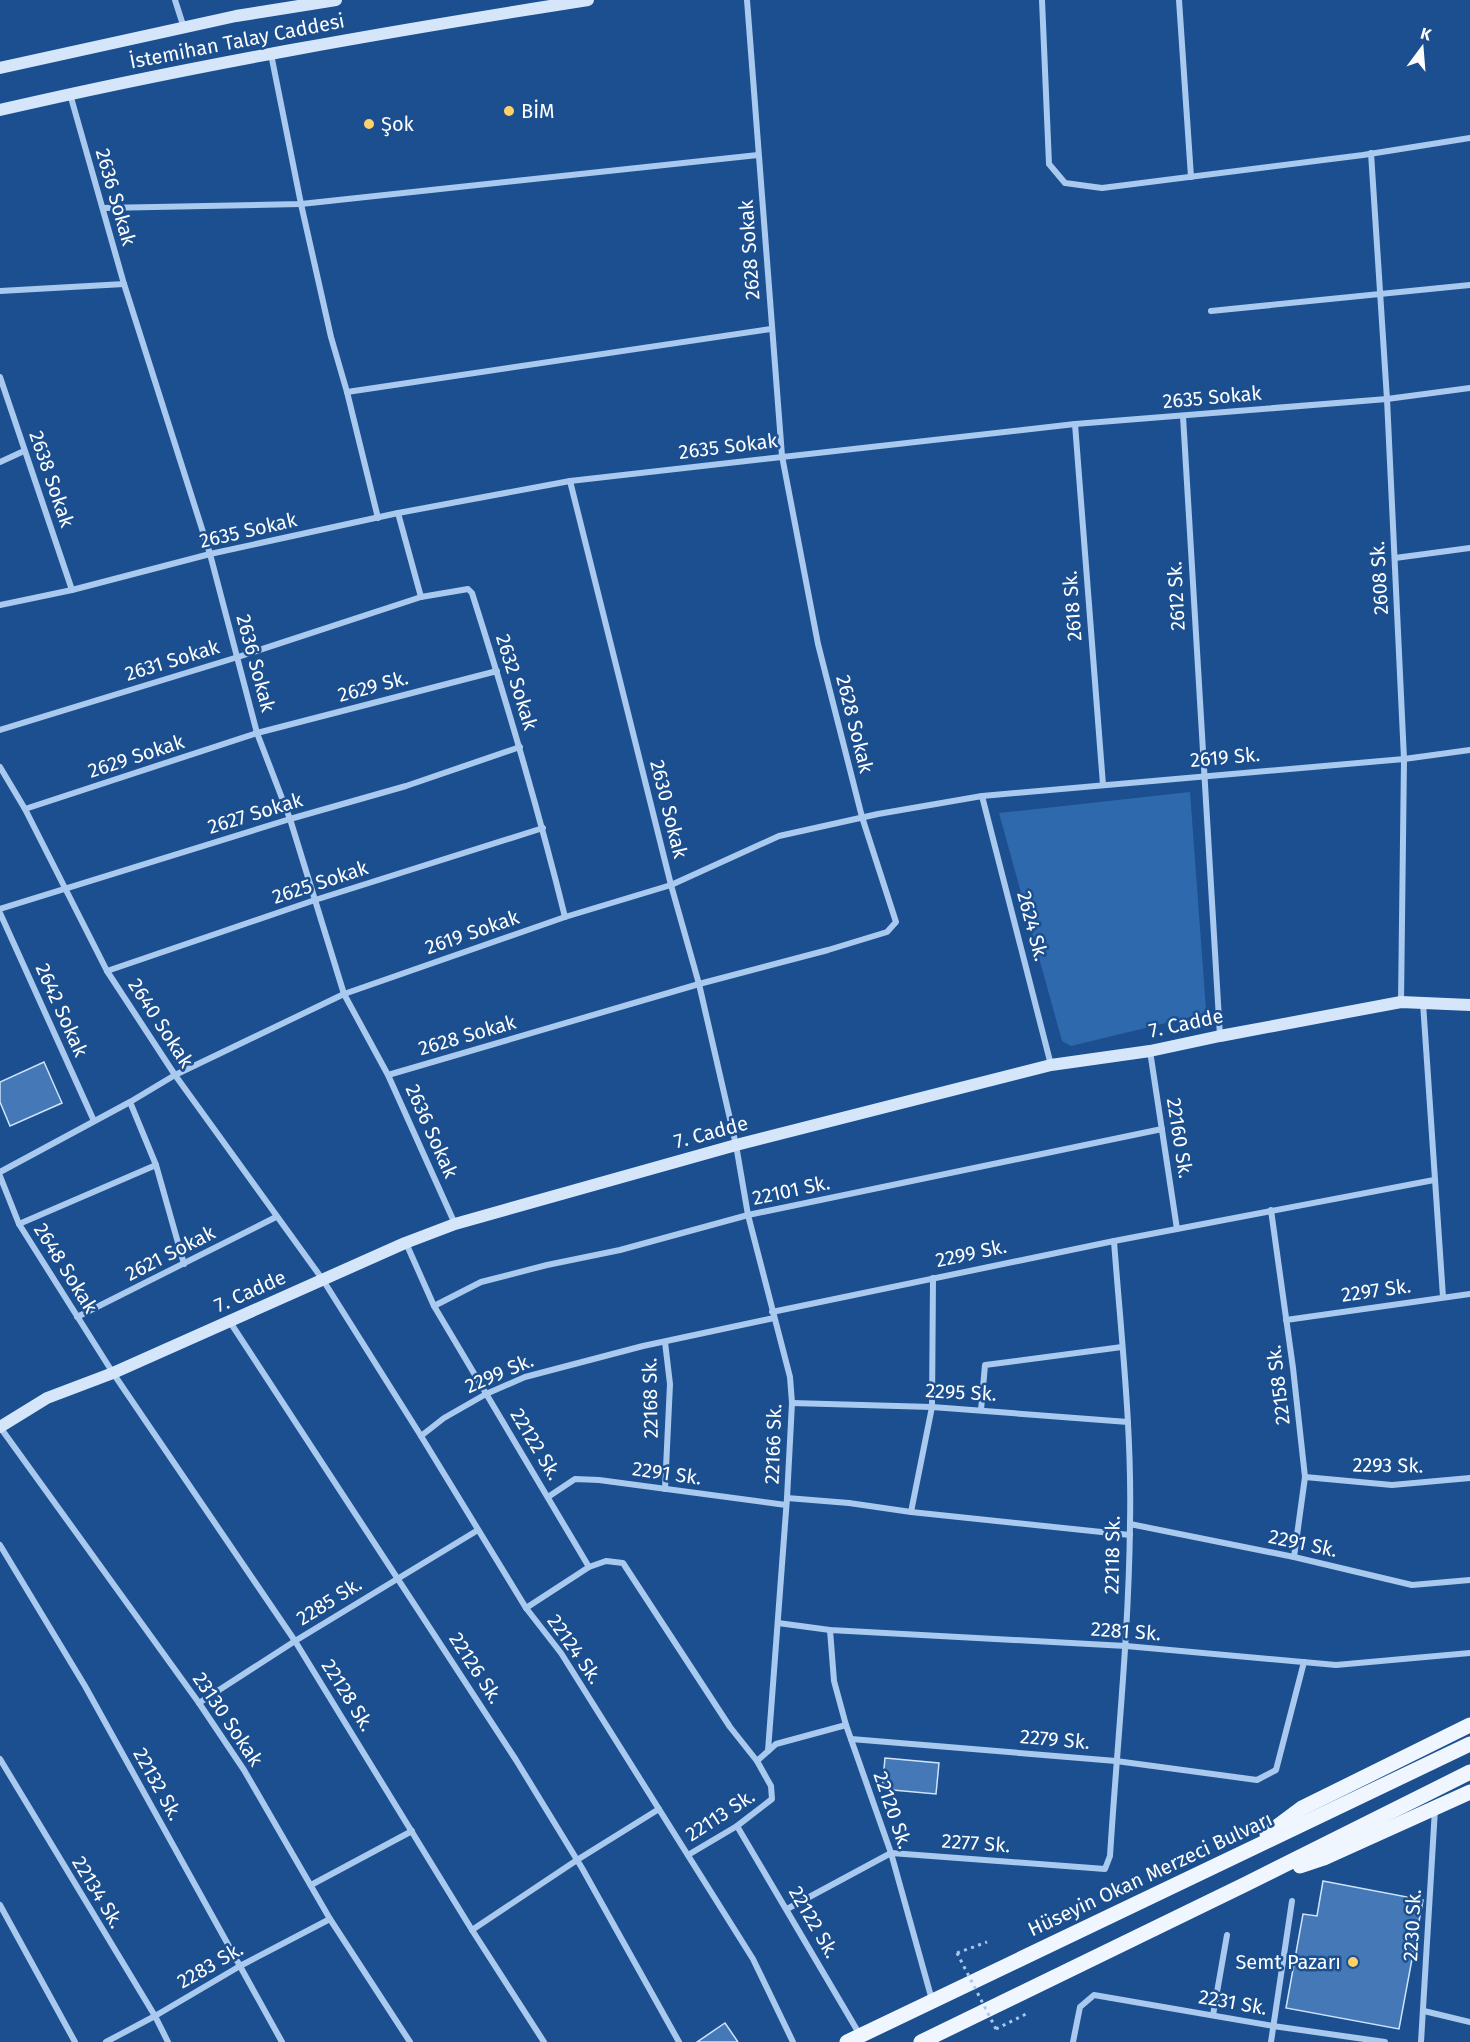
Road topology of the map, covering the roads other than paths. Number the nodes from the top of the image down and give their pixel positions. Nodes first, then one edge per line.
1 (175, 0) edge
2 (336, 0) edge
3 (588, 0) edge
4 (747, 0) edge
5 (1042, 0) edge
6 (1179, 0) edge
7 (280, 4) edge
8 (184, 28) junction
9 (271, 54) junction
10 (0, 68) edge
11 (69, 94) junction
12 (0, 110) edge
13 (1470, 138) edge
14 (1371, 153) junction
15 (758, 155) junction
16 (1191, 177) junction
17 (301, 204) junction
18 (103, 208) junction
19 (124, 284) junction
20 (1470, 285) edge
21 (0, 291) edge
22 (1380, 294) junction
23 (1211, 311) dead end
24 (771, 329) junction
25 (0, 377) edge
26 (1470, 388) edge
27 (347, 392) junction
28 (1387, 399) junction
29 (1183, 416) junction
30 (1075, 424) junction
31 (24, 451) junction
32 (782, 456) junction
33 (0, 462) edge
34 (570, 481) junction
35 (398, 513) junction
36 (378, 518) junction
37 (1470, 548) edge
38 (210, 554) junction
39 (1395, 558) junction
40 (72, 590) junction
41 (421, 597) junction
42 (0, 605) edge
43 (238, 657) junction
44 (497, 671) junction
45 (0, 730) edge
46 (257, 733) junction
47 (520, 747) junction
48 (1470, 750) edge
49 (1404, 759) junction
50 (0, 767) edge
51 (1203, 775) junction
52 (1102, 785) junction
53 (982, 796) junction
54 (25, 809) junction
55 (862, 817) junction
56 (290, 819) junction
57 (543, 828) junction
58 (671, 885) junction
59 (65, 888) junction
60 (315, 900) junction
61 (0, 911) edge
62 (566, 917) junction
63 (107, 971) junction
64 (699, 984) junction
65 (344, 994) junction
66 (1401, 1002) junction
67 (1423, 1003) junction
68 (1470, 1005) edge
69 (1220, 1036) junction
70 (1150, 1051) junction
71 (1052, 1065) junction
72 (175, 1075) junction
73 (388, 1075) junction
74 (130, 1102) junction
75 (94, 1121) junction
76 (1162, 1129) junction
77 (736, 1145) junction
78 (156, 1165) junction
79 (0, 1174) edge
80 (1434, 1180) junction
81 (1270, 1210) junction
82 (748, 1215) junction
83 (276, 1217) junction
84 (19, 1224) junction
85 (455, 1224) junction
86 (1177, 1229) junction
87 (1114, 1241) junction
88 (405, 1243) junction
89 (184, 1264) junction
90 (933, 1278) junction
91 (323, 1280) junction
92 (1470, 1294) edge
93 (1443, 1297) junction
94 (435, 1306) junction
95 (773, 1315) junction
96 (77, 1317) junction
97 (1286, 1320) junction
98 (230, 1322) junction
99 (665, 1342) junction
100 (1122, 1347) junction
101 (113, 1373) junction
102 (486, 1394) junction
103 (792, 1403) junction
104 (932, 1407) junction
105 (981, 1410) junction
106 (1128, 1422) junction
107 (0, 1427) edge
108 (421, 1436) junction
109 (1305, 1477) junction
110 (1470, 1478) edge
111 (666, 1489) junction
112 (548, 1497) junction
113 (787, 1502) junction
114 (911, 1512) junction
115 (1130, 1524) junction
116 (478, 1530) junction
117 (1130, 1535) junction
118 (0, 1545) edge
119 (1294, 1557) junction
120 (589, 1567) junction
121 (397, 1578) junction
122 (1470, 1580) edge
123 (526, 1608) junction
124 (778, 1623) junction
125 (830, 1630) junction
126 (295, 1641) junction
127 (1126, 1647) junction
128 (1470, 1653) edge
129 (1304, 1662) junction
130 (199, 1703) junction
131 (846, 1725) junction
132 (1470, 1725) edge
133 (851, 1739) junction
134 (1470, 1744) edge
135 (768, 1751) junction
136 (0, 1759) edge
137 (757, 1761) junction
138 (1116, 1761) junction
139 (1470, 1772) edge
140 (1470, 1792) edge
141 (659, 1809) junction
142 (1435, 1809) junction
143 (737, 1826) junction
144 (412, 1831) junction
145 (891, 1853) junction
146 (688, 1855) junction
147 (1235, 1857) junction
148 (577, 1860) junction
149 (1105, 1869) joint
150 (1246, 1884) junction
151 (310, 1885) junction
152 (1292, 1901) dead end
153 (0, 1905) edge
154 (787, 1909) junction
155 (330, 1918) junction
156 (472, 1930) junction
157 (1227, 1935) dead end
158 (240, 1966) junction
159 (932, 2000) junction
160 (1424, 2012) junction
161 (1213, 2015) junction
162 (155, 2016) junction
163 (1470, 2022) edge
164 (1273, 2026) junction
165 (854, 2039) edge
166 (75, 2042) edge
167 (106, 2042) edge
168 (168, 2042) edge
169 (282, 2042) edge
170 (410, 2042) edge
171 (544, 2042) edge
172 (679, 2042) edge
173 (793, 2042) edge
174 (921, 2042) edge
175 (1073, 2042) edge
176 (1271, 2042) edge
177 (1385, 2042) edge
178 (1421, 2042) edge

1 - 8 street
2 - 7 street, İstemihan Talay Caddesi
3 - 9 street, İstemihan Talay Caddesi
4 - 15 street, 2628 Sokak
5 - 16 street
6 - 16 street
7 - 8 street, İstemihan Talay Caddesi
8 - 10 street, İstemihan Talay Caddesi
9 - 11 street, İstemihan Talay Caddesi
9 - 17 street
11 - 12 street, İstemihan Talay Caddesi
11 - 18 street, 2636 Sokak
13 - 14 street
14 - 16 street
14 - 22 street, 2608 Sk.
15 - 17 street
15 - 24 street, 2628 Sokak
17 - 18 street
17 - 27 street
18 - 19 street, 2636 Sokak
19 - 21 street
19 - 38 street, 2636 Sokak
20 - 22 street
22 - 23 street
22 - 28 street, 2608 Sk.
24 - 27 street
24 - 32 street, 2628 Sokak
25 - 31 street, 2638 Sokak
26 - 28 street, 2635 Sokak
27 - 36 street
28 - 29 street, 2635 Sokak
28 - 39 street, 2608 Sk.
29 - 30 street, 2635 Sokak
29 - 51 street, 2612 Sk.
30 - 32 street, 2635 Sokak
30 - 52 street, 2618 Sk.
31 - 33 street
31 - 40 street, 2638 Sokak
32 - 34 street, 2635 Sokak
32 - 55 street, 2628 Sokak
34 - 35 street, 2635 Sokak
34 - 58 street, 2630 Sokak
35 - 36 street, 2635 Sokak
35 - 41 street
36 - 38 street, 2635 Sokak
37 - 39 street
38 - 40 street, 2635 Sokak
38 - 43 street, 2636 Sokak
39 - 49 street, 2608 Sk.
40 - 42 street, 2635 Sokak
41 - 43 street, 2631 Sokak
41 - 44 street, 2632 Sokak
43 - 45 street, 2631 Sokak
43 - 46 street, 2636 Sokak
44 - 46 street, 2629 Sk.
44 - 47 street, 2632 Sokak
46 - 54 street, 2629 Sokak
46 - 56 street, 2636 Sokak
47 - 56 street, 2627 Sokak
47 - 57 street, 2632 Sokak
48 - 49 street, 2619 Sk.
49 - 51 street, 2619 Sk.
49 - 66 street, 2608 Sk.
50 - 54 street, 2640 Sokak
51 - 52 street, 2619 Sk.
51 - 69 street, 2612 Sk.
52 - 53 street, 2619 Sk.
53 - 55 street, 2619 Sokak
53 - 71 street, 2624 Sk.
54 - 59 street, 2640 Sokak
55 - 58 street, 2619 Sokak
55 - 64 street, 2628 Sokak
56 - 59 street, 2627 Sokak
56 - 60 street, 2636 Sokak
57 - 60 street, 2625 Sokak
57 - 62 street, 2632 Sokak
58 - 62 street, 2619 Sokak
58 - 64 street, 2630 Sokak
59 - 61 street, 2627 Sokak
59 - 63 street, 2640 Sokak
60 - 63 street, 2625 Sokak
60 - 65 street, 2636 Sokak
61 - 75 street, 2642 Sokak
62 - 65 street, 2619 Sokak
63 - 72 street, 2640 Sokak
64 - 73 street, 2628 Sokak
64 - 77 street, 2630 Sokak
65 - 72 street, 2619 Sokak
65 - 73 street, 2636 Sokak
66 - 67 street, 7. Cadde
66 - 69 street, 7. Cadde
67 - 68 street, 7. Cadde
67 - 80 street
69 - 70 street, 7. Cadde
70 - 71 street, 7. Cadde
70 - 76 street, 22160 Sk.
71 - 77 street, 7. Cadde
72 - 74 street, 2619 Sokak
72 - 83 street, 2640 Sokak
73 - 85 street, 2636 Sokak
74 - 75 street, 2619 Sokak
74 - 78 street
75 - 79 street, 2619 Sokak
76 - 82 street, 22101 Sk.
76 - 86 street, 22160 Sk.
77 - 82 street, 22166 Sk.
77 - 85 street, 7. Cadde
78 - 84 street
78 - 89 street
79 - 84 street, 2648 Sokak
80 - 81 street, 2299 Sk.
80 - 93 street
81 - 86 street, 2299 Sk.
81 - 97 street, 22158 Sk.
82 - 94 street, 22101 Sk.
82 - 95 street, 22166 Sk.
83 - 89 street, 2621 Sokak
83 - 91 street, 2640 Sokak
84 - 96 street, 2648 Sokak
85 - 88 street, 7. Cadde
86 - 87 street, 2299 Sk.
87 - 90 street, 2299 Sk.
87 - 100 street, 22118 Sk.
88 - 91 street, 7. Cadde
88 - 94 street, 22122 Sk.
89 - 96 street, 2621 Sokak
90 - 95 street, 2299 Sk.
90 - 104 street
91 - 98 street, 7. Cadde
91 - 108 street, 22124 Sk.
92 - 93 street, 2297 Sk.
93 - 97 street, 2297 Sk.
94 - 102 street, 22122 Sk.
95 - 99 street, 2299 Sk.
95 - 103 street, 22166 Sk.
96 - 101 street, 2648 Sokak
97 - 109 street, 22158 Sk.
98 - 101 street, 7. Cadde
98 - 121 street, 22126 Sk.
99 - 102 street, 2299 Sk.
99 - 111 street, 22168 Sk.
100 - 105 street
100 - 106 street, 22118 Sk.
101 - 107 street, 7. Cadde
101 - 126 street, 22128 Sk.
102 - 108 street, 2299 Sk.
102 - 112 street, 22122 Sk.
103 - 104 street, 2295 Sk.
103 - 113 street, 22166 Sk.
104 - 105 street, 2295 Sk.
104 - 114 street
105 - 106 street, 2295 Sk.
106 - 115 street, 22118 Sk.
107 - 130 street, 23130 Sokak
108 - 116 street, 22124 Sk.
109 - 110 street, 2293 Sk.
109 - 119 street, 22158 Sk.
111 - 112 street, 2291 Sk.
111 - 113 street, 2291 Sk.
112 - 120 street, 22122 Sk.
113 - 114 street, 2291 Sk.
113 - 124 street, 22166 Sk.
114 - 117 street, 2291 Sk.
115 - 117 street, 22118 Sk.
115 - 119 street, 2291 Sk.
116 - 121 street, 2285 Sk.
116 - 123 street, 22124 Sk.
117 - 127 street, 22118 Sk.
118 - 158 street, 22132 Sk.
119 - 122 street, 2291 Sk.
120 - 123 street
120 - 137 street
121 - 126 street, 2285 Sk.
121 - 148 street, 22126 Sk.
123 - 141 street, 22124 Sk.
124 - 125 street, 2281 Sk.
124 - 135 street, 22166 Sk.
125 - 127 street, 2281 Sk.
125 - 131 street, 22120 Sk.
126 - 130 street, 2285 Sk.
126 - 144 street, 22128 Sk.
127 - 129 street, 2281 Sk.
127 - 138 street, 22118 Sk.
128 - 129 street, 2281 Sk.
129 - 138 street, 2279 Sk.
130 - 151 street, 23130 Sokak
131 - 133 street, 22120 Sk.
131 - 135 street, 22113 Sk.
132 - 147 main road
133 - 138 street, 2279 Sk.
133 - 145 street, 22120 Sk.
134 - 147 main road, Hüseyin Okan Merzeci Bulvarı
135 - 137 street, 22113 Sk.
136 - 162 street, 22134 Sk.
137 - 143 street, 22113 Sk.
138 - 149 street, 22118 Sk.
139 - 150 main road
140 - 142 main road
141 - 146 street, 22124 Sk.
141 - 148 street, 22113 Sk.
142 - 150 main road
142 - 160 street, 2230 Sk.
143 - 146 street, 22113 Sk.
143 - 154 street, 22122 Sk.
144 - 151 street
144 - 156 street, 22128 Sk.
145 - 149 street, 2277 Sk.
145 - 154 street
145 - 159 street, 22120 Sk.
146 - 173 street, 22124 Sk.
147 - 159 main road, Hüseyin Okan Merzeci Bulvarı
148 - 156 street, 22113 Sk.
148 - 172 street, 22126 Sk.
150 - 174 main road
151 - 155 street, 23130 Sokak
152 - 164 street
153 - 166 street
154 - 165 street, 22122 Sk.
155 - 158 street, 2283 Sk.
155 - 170 street, 23130 Sokak
156 - 171 street, 22128 Sk.
157 - 161 street
158 - 162 street, 2283 Sk.
158 - 169 street, 22132 Sk.
159 - 165 main road, Hüseyin Okan Merzeci Bulvarı
160 - 163 street
160 - 178 street, 2230 Sk.
161 - 164 street, 2231 Sk.
161 - 175 street, 2231 Sk.
162 - 167 street, 2283 Sk.
162 - 168 street, 22134 Sk.
164 - 176 street
164 - 177 street, 2231 Sk.

